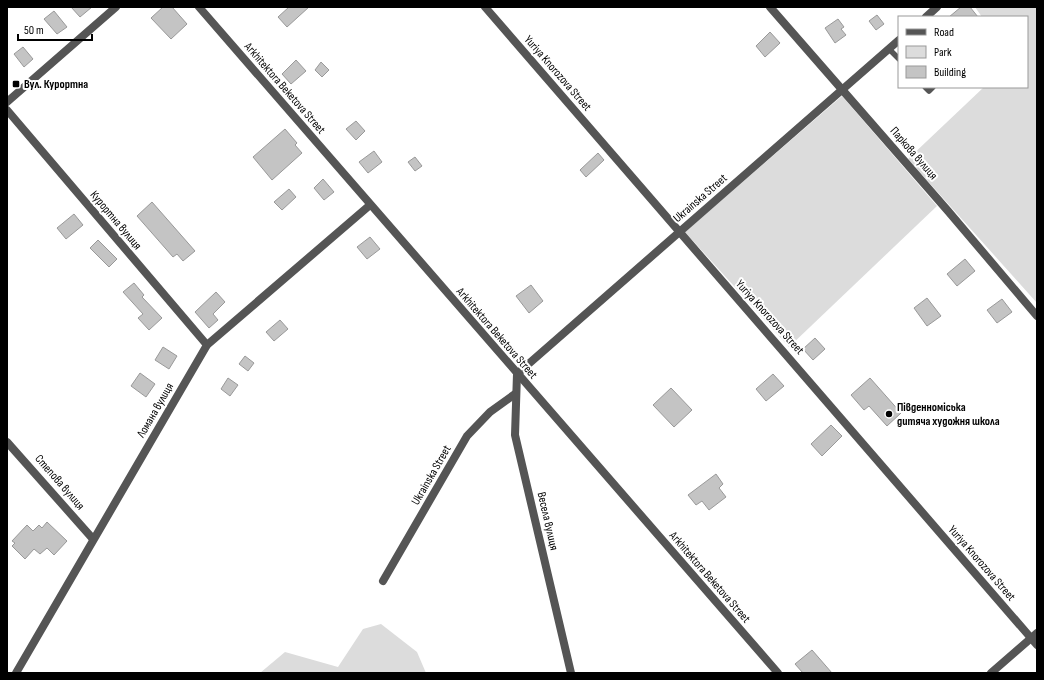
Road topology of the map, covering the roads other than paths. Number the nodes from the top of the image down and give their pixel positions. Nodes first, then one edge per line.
1 (116, 7) edge
2 (199, 7) edge
3 (485, 7) edge
4 (770, 7) edge
5 (937, 7) edge
6 (927, 16) edge
7 (898, 41) edge
8 (889, 48) junction
9 (898, 58) edge
10 (842, 89) junction
11 (7, 102) edge
12 (7, 110) edge
13 (370, 205) junction
14 (679, 233) junction
15 (1037, 316) edge
16 (207, 345) junction
17 (517, 374) junction
18 (515, 394) junction
19 (7, 442) edge
20 (93, 539) junction
21 (383, 581) dead end
22 (1035, 639) edge
23 (16, 673) edge
24 (571, 673) edge
25 (778, 673) edge
26 (991, 673) edge

1 - 11 street
2 - 13 street, Arkhitektora Beketova Street
3 - 14 street, Yuriya Knorozova Street
4 - 10 street, Паркова вулиця
5 - 6 street
7 - 8 street, Ukrainska Street
8 - 9 lane
8 - 10 street, Ukrainska Street
10 - 14 street, Ukrainska Street
10 - 15 street, Паркова вулиця
12 - 16 street, Курортна вулиця
13 - 16 street, Ломана вулиця
13 - 17 street, Arkhitektora Beketova Street
14 - 17 street, Ukrainska Street
14 - 22 street, Yuriya Knorozova Street
16 - 20 street, Ломана вулиця
17 - 18 street, Весела вулиця
17 - 25 street, Arkhitektora Beketova Street
18 - 21 street, Ukrainska Street
18 - 24 street, Весела вулиця
19 - 20 street, Степова вулиця
20 - 23 street, Ломана вулиця
22 - 26 street

